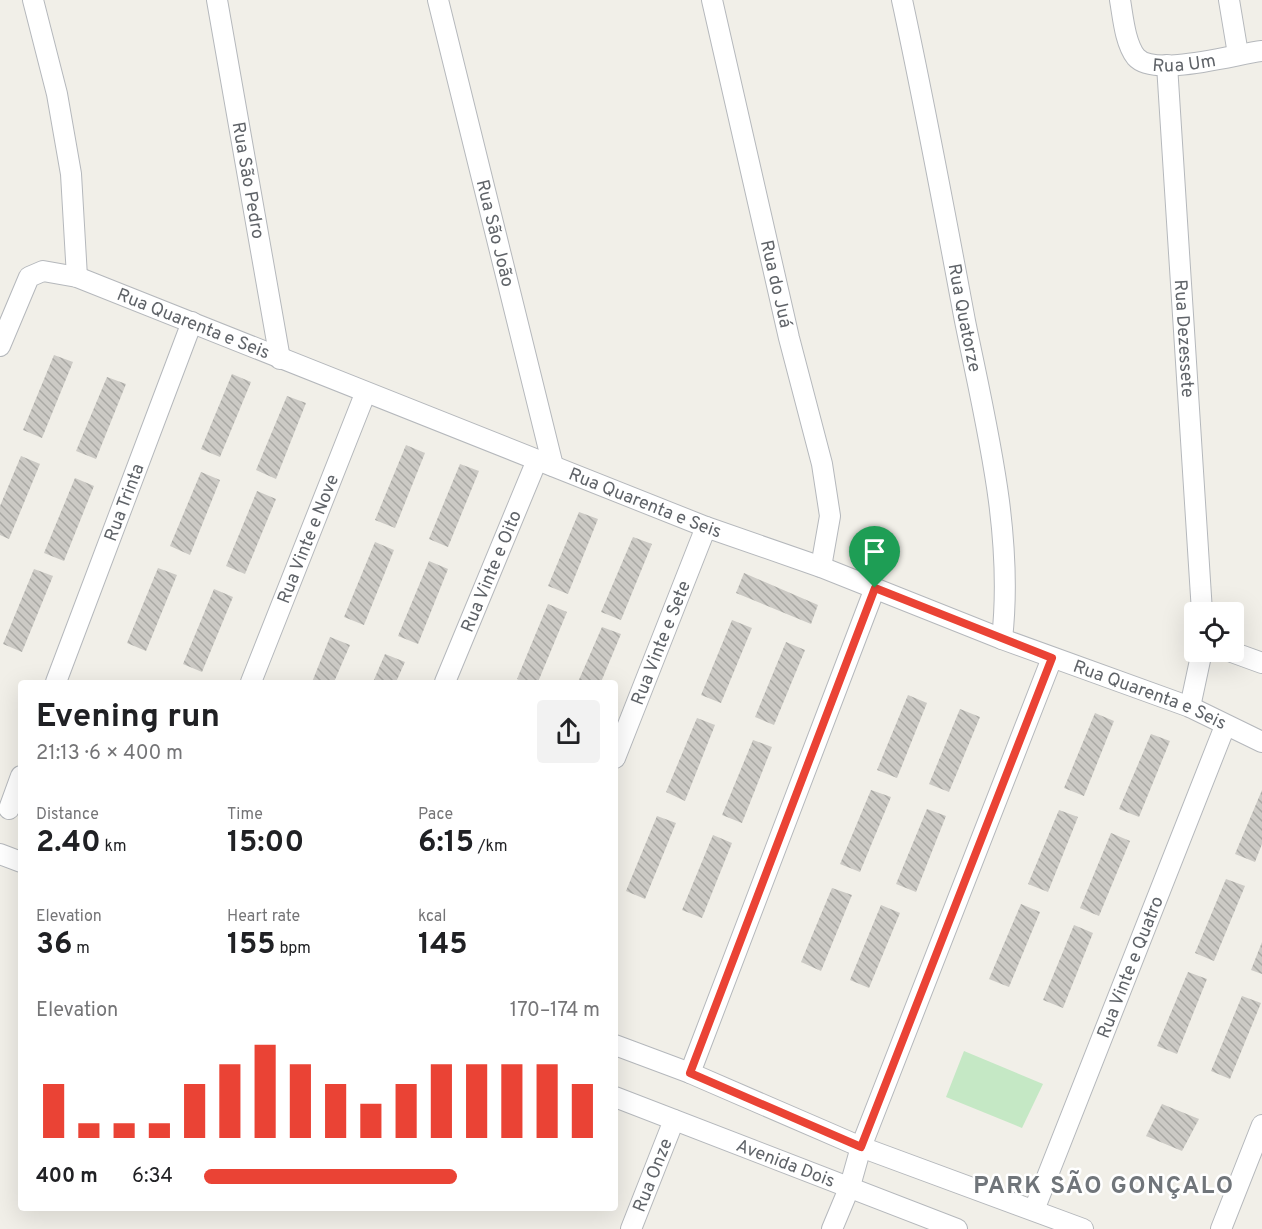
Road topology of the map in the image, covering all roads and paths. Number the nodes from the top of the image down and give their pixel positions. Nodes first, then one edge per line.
1 (33, 0) edge
2 (217, 0) edge
3 (438, 0) edge
4 (712, 0) edge
5 (902, 0) edge
6 (1120, 0) edge
7 (1229, 0) edge
8 (1262, 51) edge
9 (1238, 54) junction
10 (1167, 65) junction
11 (77, 277) junction
12 (192, 322) junction
13 (0, 346) edge
14 (280, 359) junction
15 (365, 393) junction
16 (545, 463) junction
17 (706, 527) junction
18 (821, 567) junction
19 (875, 588) junction
20 (1201, 602) edge
21 (1002, 639) junction
22 (1244, 656) edge
23 (1052, 658) junction
24 (1200, 662) edge
25 (1262, 663) edge
26 (57, 680) edge
27 (252, 680) edge
28 (447, 680) edge
29 (1190, 707) junction
30 (1224, 726) junction
31 (1262, 742) edge
32 (618, 750) edge
33 (18, 785) edge
34 (10, 809) edge
35 (0, 854) edge
36 (18, 861) edge
37 (618, 1046) edge
38 (690, 1073) junction
39 (618, 1098) edge
40 (674, 1120) junction
41 (1262, 1125) edge
42 (861, 1147) junction
43 (850, 1186) junction
44 (1034, 1210) junction
45 (631, 1229) edge
46 (832, 1229) edge
47 (957, 1229) edge
48 (1083, 1229) edge
49 (1221, 1229) edge

1 - 11 street
2 - 14 street, Rua São Pedro
3 - 16 street, Rua São João
4 - 18 street, Rua do Juá
5 - 21 street, Rua Quatorze
6 - 10 street, Rua Um
7 - 9 street
8 - 9 street, Rua Um
9 - 10 street, Rua Um
10 - 20 street, Rua Dezessete
11 - 12 street, Rua Quarenta e Seis
11 - 13 street, Rua Quarenta e Seis
12 - 14 street, Rua Quarenta e Seis
12 - 26 street, Rua Trinta
14 - 15 street, Rua Quarenta e Seis
15 - 16 street, Rua Quarenta e Seis
15 - 27 street, Rua Vinte e Nove
16 - 17 street, Rua Quarenta e Seis
16 - 28 street, Rua Vinte e Oito
17 - 18 street, Rua Quarenta e Seis
17 - 32 street, Rua Vinte e Sete
18 - 19 street, Rua Quarenta e Seis
19 - 21 street, Rua Quarenta e Seis
19 - 38 street
21 - 23 street, Rua Quarenta e Seis
22 - 25 street
23 - 29 street, Rua Quarenta e Seis
23 - 42 street
24 - 29 street
29 - 30 street, Rua Quarenta e Seis
30 - 31 street, Rua Quarenta e Seis
30 - 44 street, Rua Vinte e Quatro
33 - 34 street
35 - 36 street
37 - 38 street
38 - 42 street
39 - 40 street, Avenida Dois
40 - 43 street, Avenida Dois
40 - 45 street, Rua Onze
41 - 49 street
42 - 43 street
42 - 44 street
43 - 46 street
43 - 47 street, Avenida Dois
44 - 48 street

